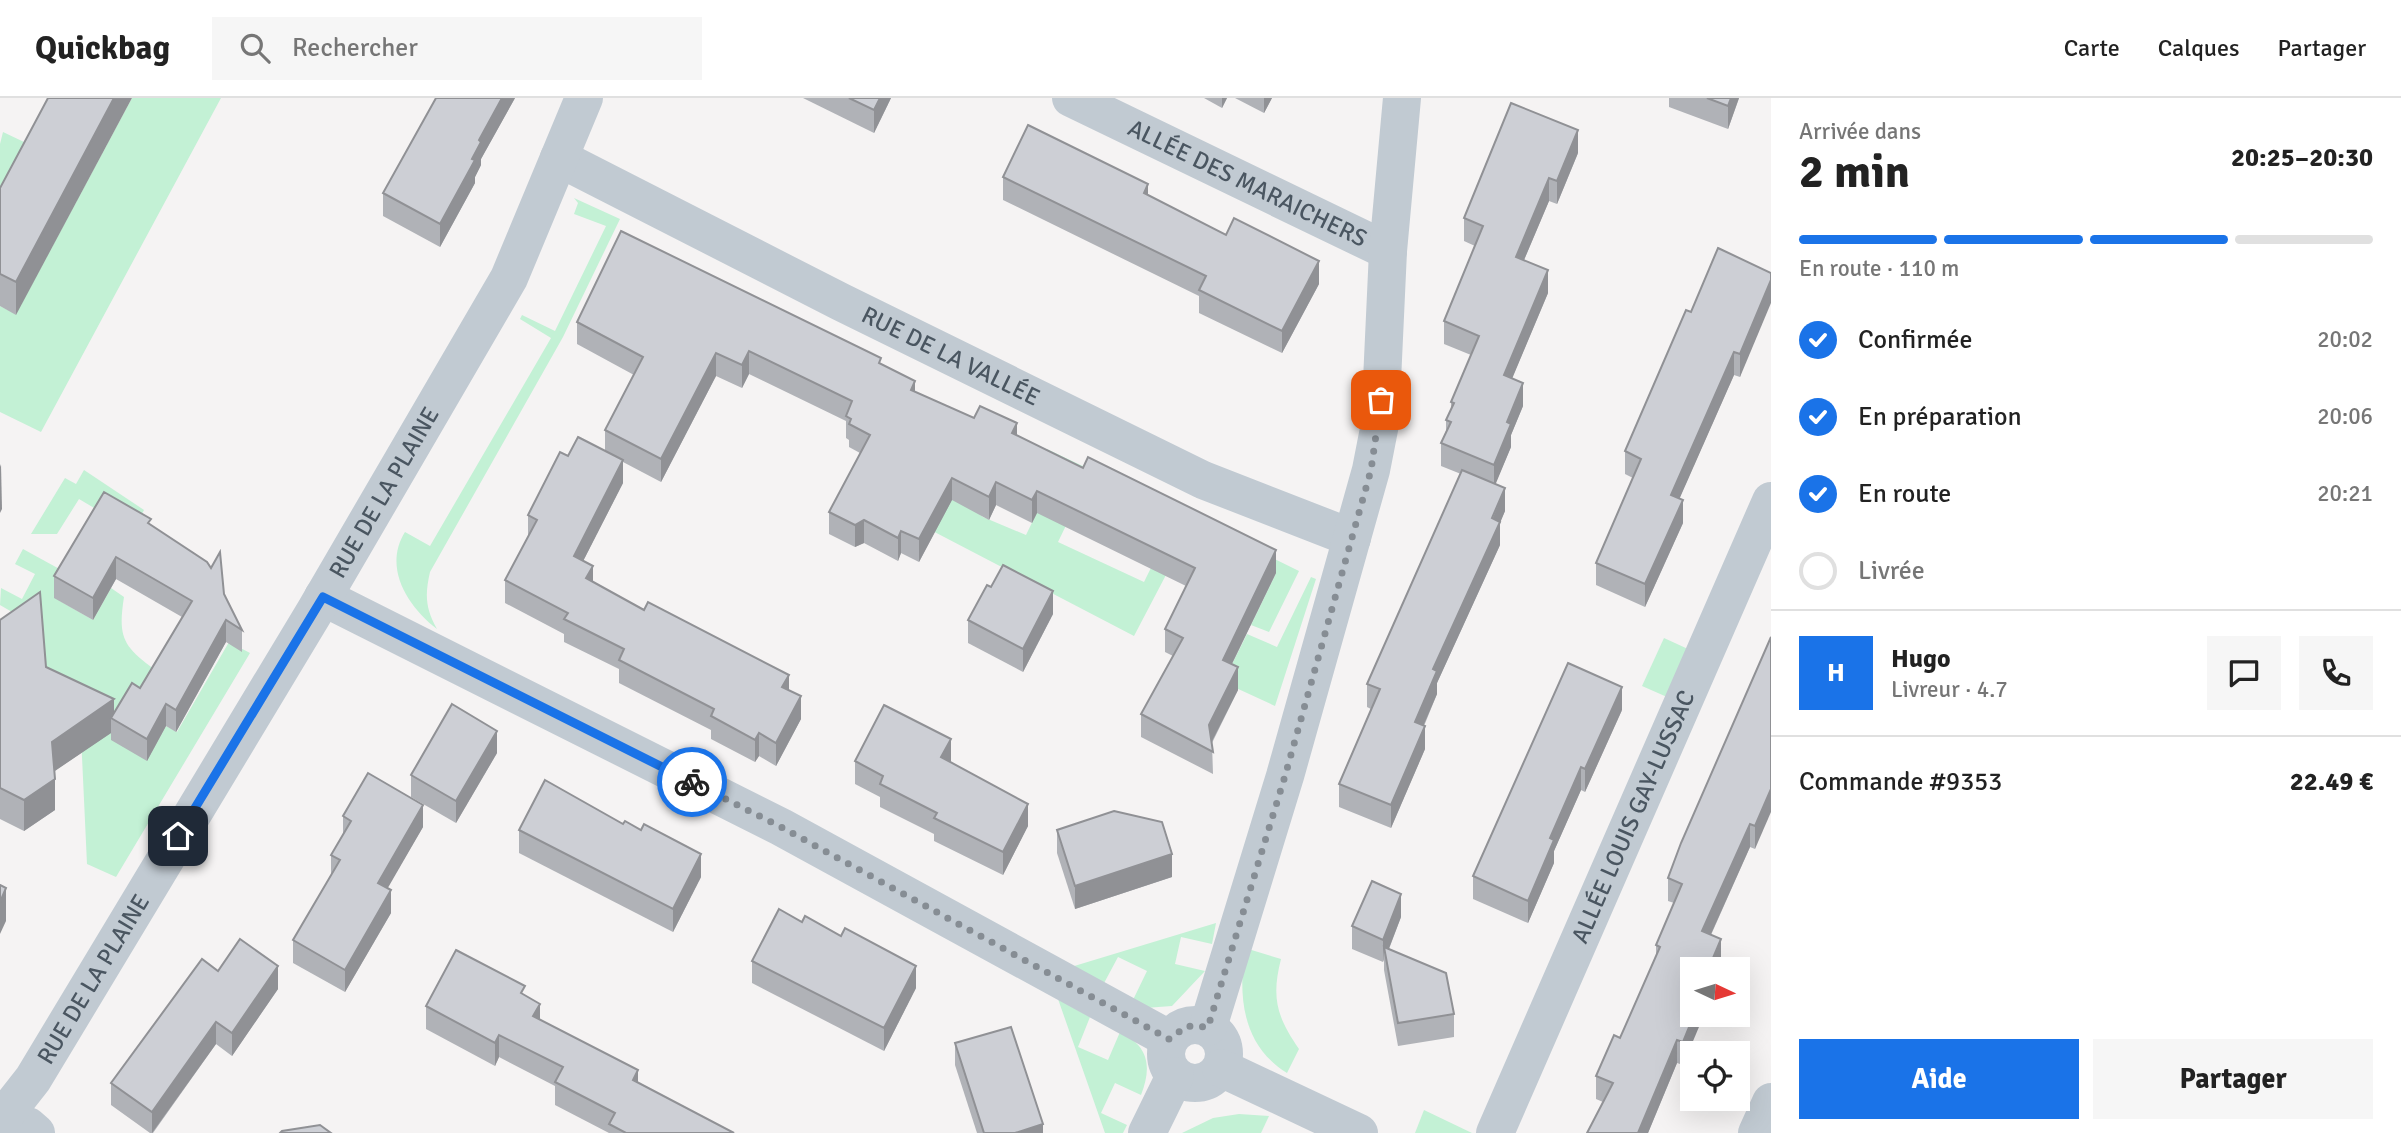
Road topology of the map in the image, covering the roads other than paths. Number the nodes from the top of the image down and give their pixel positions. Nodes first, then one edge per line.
1 (584, 98) edge
2 (1071, 98) edge
3 (1402, 98) edge
4 (559, 158) junction
5 (1388, 251) junction
6 (1771, 501) edge
7 (1352, 537) junction
8 (323, 597) junction
9 (1208, 1027) junction
10 (1169, 1039) junction
11 (1221, 1068) junction
12 (1175, 1076) junction
13 (1771, 1102) edge
14 (8, 1125) edge
15 (1147, 1133) edge
16 (1359, 1133) edge
17 (1495, 1133) edge
18 (1757, 1133) edge

1 - 4 street, RUE DE LA PLAINE
2 - 5 street, ALLÉE DES MARAICHERS
3 - 5 street
4 - 7 street, RUE DE LA VALLÉE
4 - 8 street, RUE DE LA PLAINE
5 - 7 street
6 - 17 street, ALLÉE LOUIS GAY-LUSSAC
7 - 9 street
8 - 10 street
8 - 14 street, RUE DE LA PLAINE
9 - 10 street
9 - 11 street
10 - 12 street
11 - 12 street
11 - 16 street
12 - 15 street
13 - 18 street

